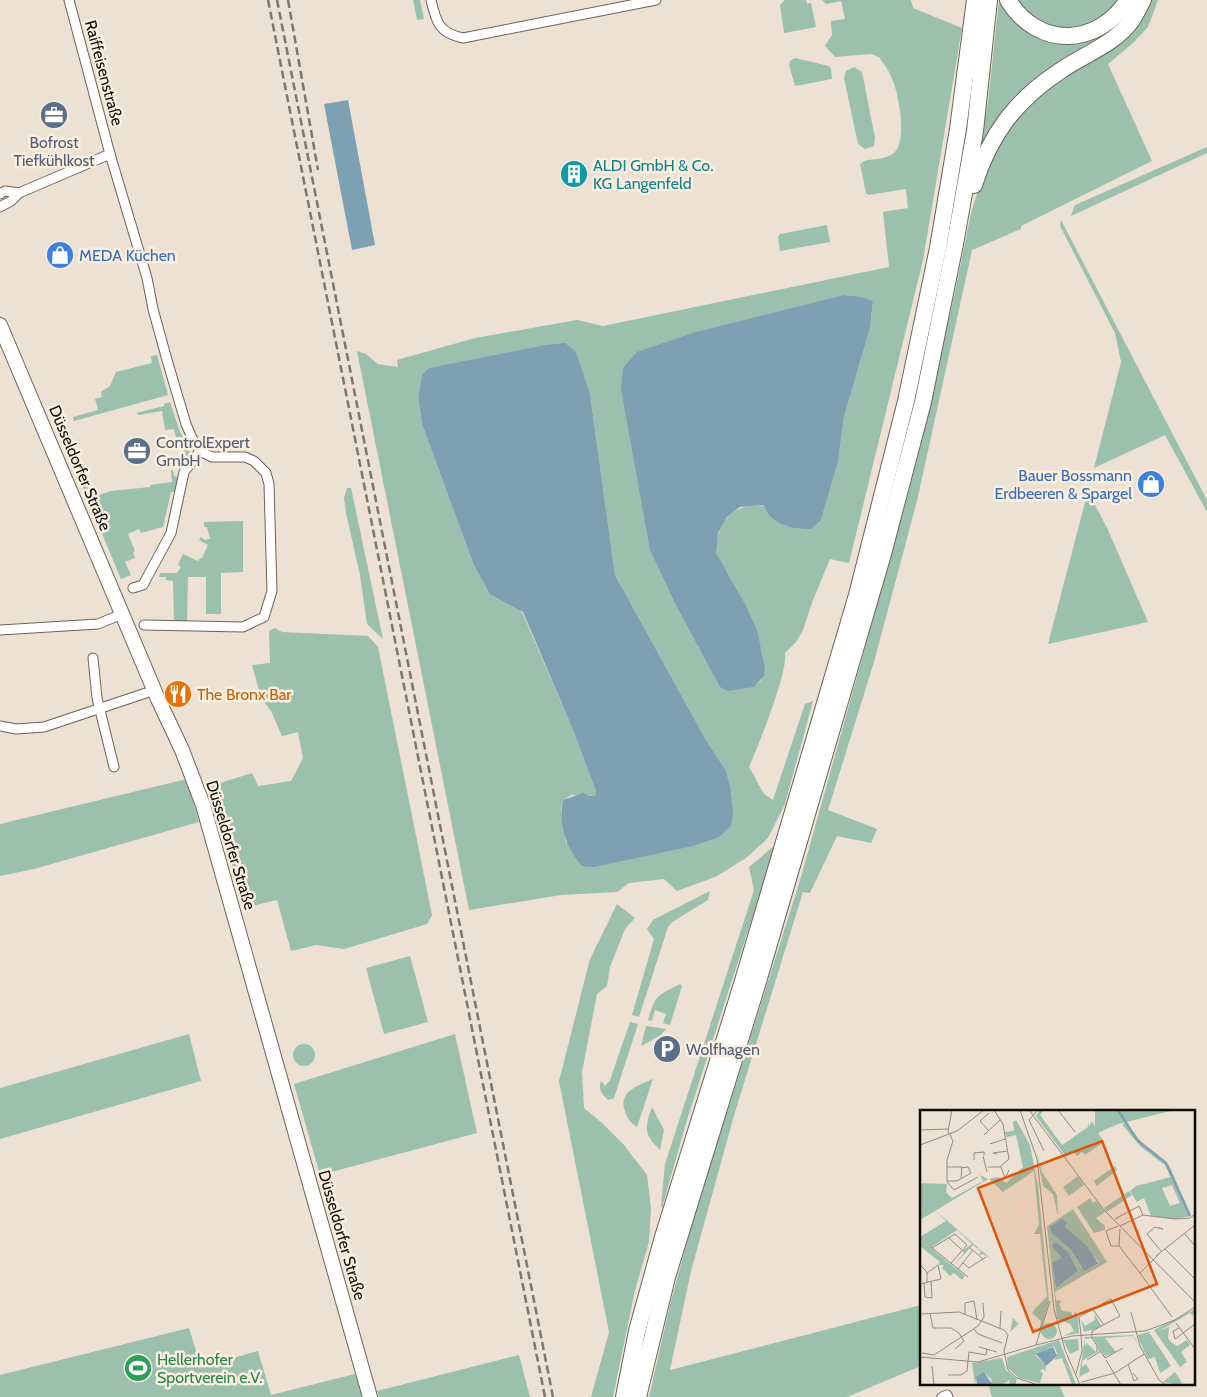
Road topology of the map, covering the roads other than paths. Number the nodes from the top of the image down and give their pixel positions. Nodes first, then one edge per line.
1 (69, 0) edge
2 (431, 0) edge
3 (656, 0) edge
4 (975, 0) edge
5 (989, 0) edge
6 (1008, 0) edge
7 (1128, 0) edge
8 (1143, 0) edge
9 (626, 3) edge
10 (110, 154) junction
11 (19, 193) junction
12 (0, 194) edge
13 (0, 207) edge
14 (955, 244) junction
15 (0, 325) edge
16 (200, 452) junction
17 (133, 588) dead end
18 (122, 614) junction
19 (144, 625) dead end
20 (0, 630) edge
21 (93, 658) dead end
22 (146, 693) dead end
23 (100, 709) junction
24 (0, 726) edge
25 (114, 767) dead end
26 (370, 1397) edge
27 (624, 1397) edge
28 (638, 1397) edge
29 (942, 1397) edge
30 (948, 1397) edge

1 - 10 street, Raiffeisenstraße
2 - 9 street
3 - 9 street
4 - 27 highway
5 - 14 highway
6 - 7 highway
8 - 14 highway
10 - 11 street
10 - 16 street, Raiffeisenstraße
11 - 12 street
11 - 13 street
14 - 28 highway
15 - 18 main road, Düsseldorfer Straße
16 - 17 street
16 - 19 street
18 - 20 street
18 - 26 main road, Düsseldorfer Straße
21 - 23 street
22 - 23 street
23 - 24 street
23 - 25 street
29 - 30 street

